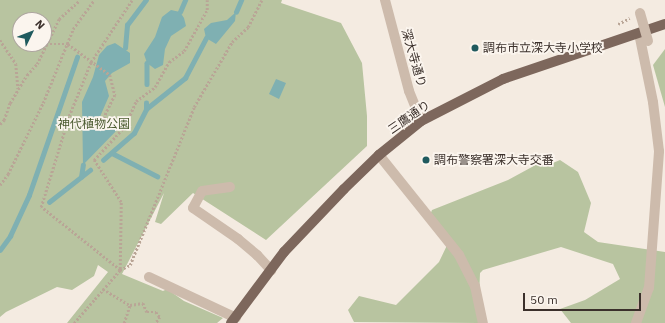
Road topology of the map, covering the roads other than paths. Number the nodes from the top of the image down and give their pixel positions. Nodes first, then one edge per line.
1 (385, 0) edge
2 (640, 13) dead end
3 (665, 24) edge
4 (639, 33) junction
5 (648, 41) dead end
6 (421, 121) junction
7 (379, 155) junction
8 (230, 187) dead end
9 (271, 270) junction
10 (149, 277) dead end
11 (234, 320) edge
12 (483, 323) edge
13 (636, 323) edge

1 - 6 street, 深大寺通り
2 - 5 street, bridge
3 - 4 main road, 三鷹通り
4 - 6 main road, 三鷹通り
4 - 13 street
6 - 7 main road, 三鷹通り
7 - 9 main road, 三鷹通り
7 - 12 street
8 - 9 street
9 - 11 main road, 三鷹通り
10 - 11 street

